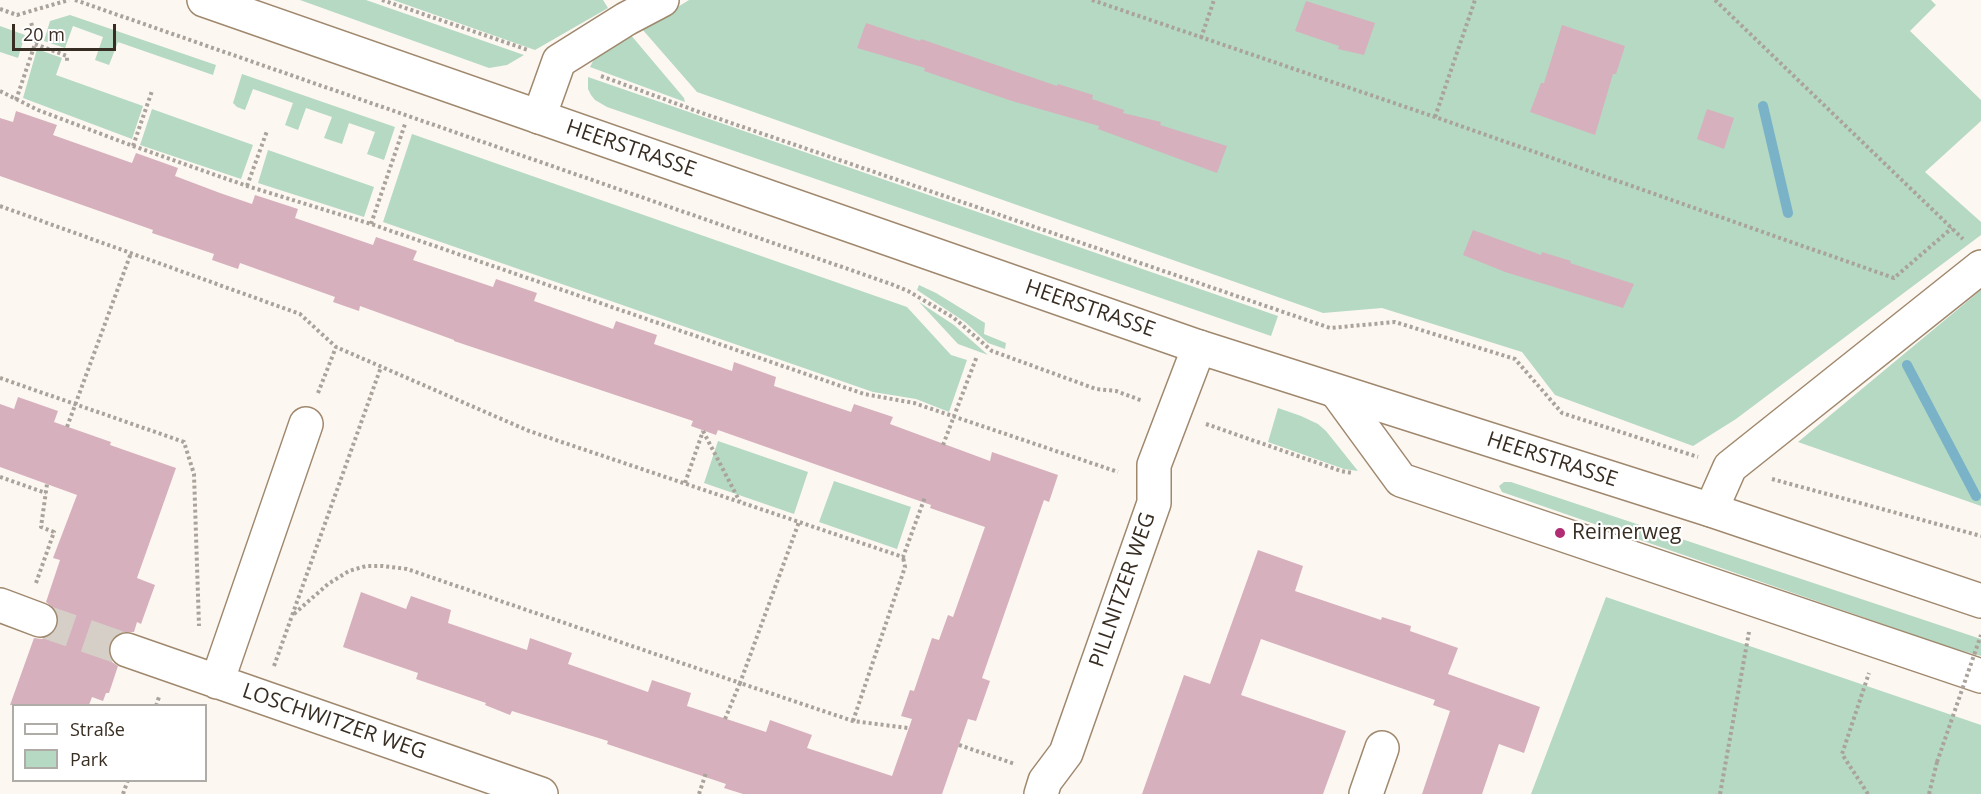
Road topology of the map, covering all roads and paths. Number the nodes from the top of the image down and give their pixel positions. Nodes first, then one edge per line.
1 (69, 0) edge
2 (75, 0) edge
3 (204, 0) edge
4 (662, 0) edge
5 (1092, 0) edge
6 (1214, 0) edge
7 (1475, 0) edge
8 (1715, 0) edge
9 (0, 9) edge
10 (31, 22) dead end
11 (1201, 38) junction
12 (35, 44) junction
13 (68, 60) dead end
14 (0, 91) edge
15 (152, 91) dead end
16 (16, 100) junction
17 (702, 113) dead end
18 (539, 117) junction
19 (1435, 117) junction
20 (405, 124) dead end
21 (267, 131) dead end
22 (133, 146) junction
23 (247, 186) junction
24 (0, 206) edge
25 (371, 224) junction
26 (1952, 228) junction
27 (131, 253) junction
28 (1973, 254) edge
29 (336, 347) junction
30 (1199, 347) junction
31 (977, 356) dead end
32 (381, 367) junction
33 (0, 378) edge
34 (1336, 391) junction
35 (75, 404) junction
36 (1150, 404) dead end
37 (954, 417) junction
38 (1196, 420) dead end
39 (306, 424) joint
40 (67, 427) dead end
41 (943, 445) dead end
42 (1730, 467) junction
43 (1118, 472) dead end
44 (1361, 474) dead end
45 (0, 477) edge
46 (685, 483) junction
47 (47, 484) dead end
48 (46, 493) junction
49 (925, 497) dead end
50 (740, 502) junction
51 (1711, 510) junction
52 (799, 522) junction
53 (1981, 536) edge
54 (903, 557) junction
55 (1981, 601) edge
56 (21, 613) edge
57 (294, 614) junction
58 (1750, 628) dead end
59 (199, 632) dead end
60 (1981, 635) edge
61 (127, 650) tunnel mouth
62 (1870, 671) dead end
63 (1981, 676) edge
64 (217, 682) junction
65 (740, 683) junction
66 (263, 698) junction
67 (725, 719) dead end
68 (853, 722) junction
69 (908, 728) dead end
70 (959, 745) dead end
71 (1382, 748) dead end
72 (1017, 765) dead end
73 (706, 773) dead end
74 (542, 794) edge
75 (699, 794) edge
76 (1041, 794) edge
77 (1366, 794) edge
78 (1720, 794) edge
79 (1868, 794) edge
80 (1929, 794) edge

1 - 9 path
2 - 36 path
3 - 18 main road, HEERSTRASSE
4 - 18 main road
5 - 11 path
6 - 11 path
7 - 19 path
8 - 26 path
10 - 12 path
11 - 19 path
12 - 13 path
12 - 16 path
14 - 16 path
15 - 22 path
16 - 22 path
17 - 42 path
18 - 30 main road, HEERSTRASSE
19 - 26 path
20 - 25 path
21 - 23 path
22 - 23 path
23 - 25 path
24 - 27 path
25 - 37 path
26 - 28 path
27 - 29 path
27 - 35 path
28 - 42 main road
29 - 32 path
29 - 39 path
30 - 34 main road, HEERSTRASSE
30 - 76 main road, PILLNITZER WEG
31 - 37 path
32 - 46 path
32 - 57 path
33 - 35 path
34 - 51 main road, HEERSTRASSE
34 - 63 main road
35 - 40 path
35 - 59 path
37 - 41 path
37 - 43 path
38 - 44 path
39 - 64 main road
42 - 51 main road
42 - 53 path
45 - 48 path
46 - 50 path
46 - 50 path
47 - 48 path
48 - 56 path
49 - 54 path
50 - 52 path
51 - 55 main road, HEERSTRASSE
52 - 54 path
52 - 65 path
54 - 68 path
57 - 65 path
57 - 66 path
58 - 78 path
60 - 80 path, bridge
61 - 64 main road, LOSCHWITZER WEG
62 - 79 path
64 - 66 main road, LOSCHWITZER WEG
65 - 67 path
65 - 68 path
66 - 74 main road, LOSCHWITZER WEG
68 - 69 path
70 - 72 path
71 - 77 main road
73 - 75 path

